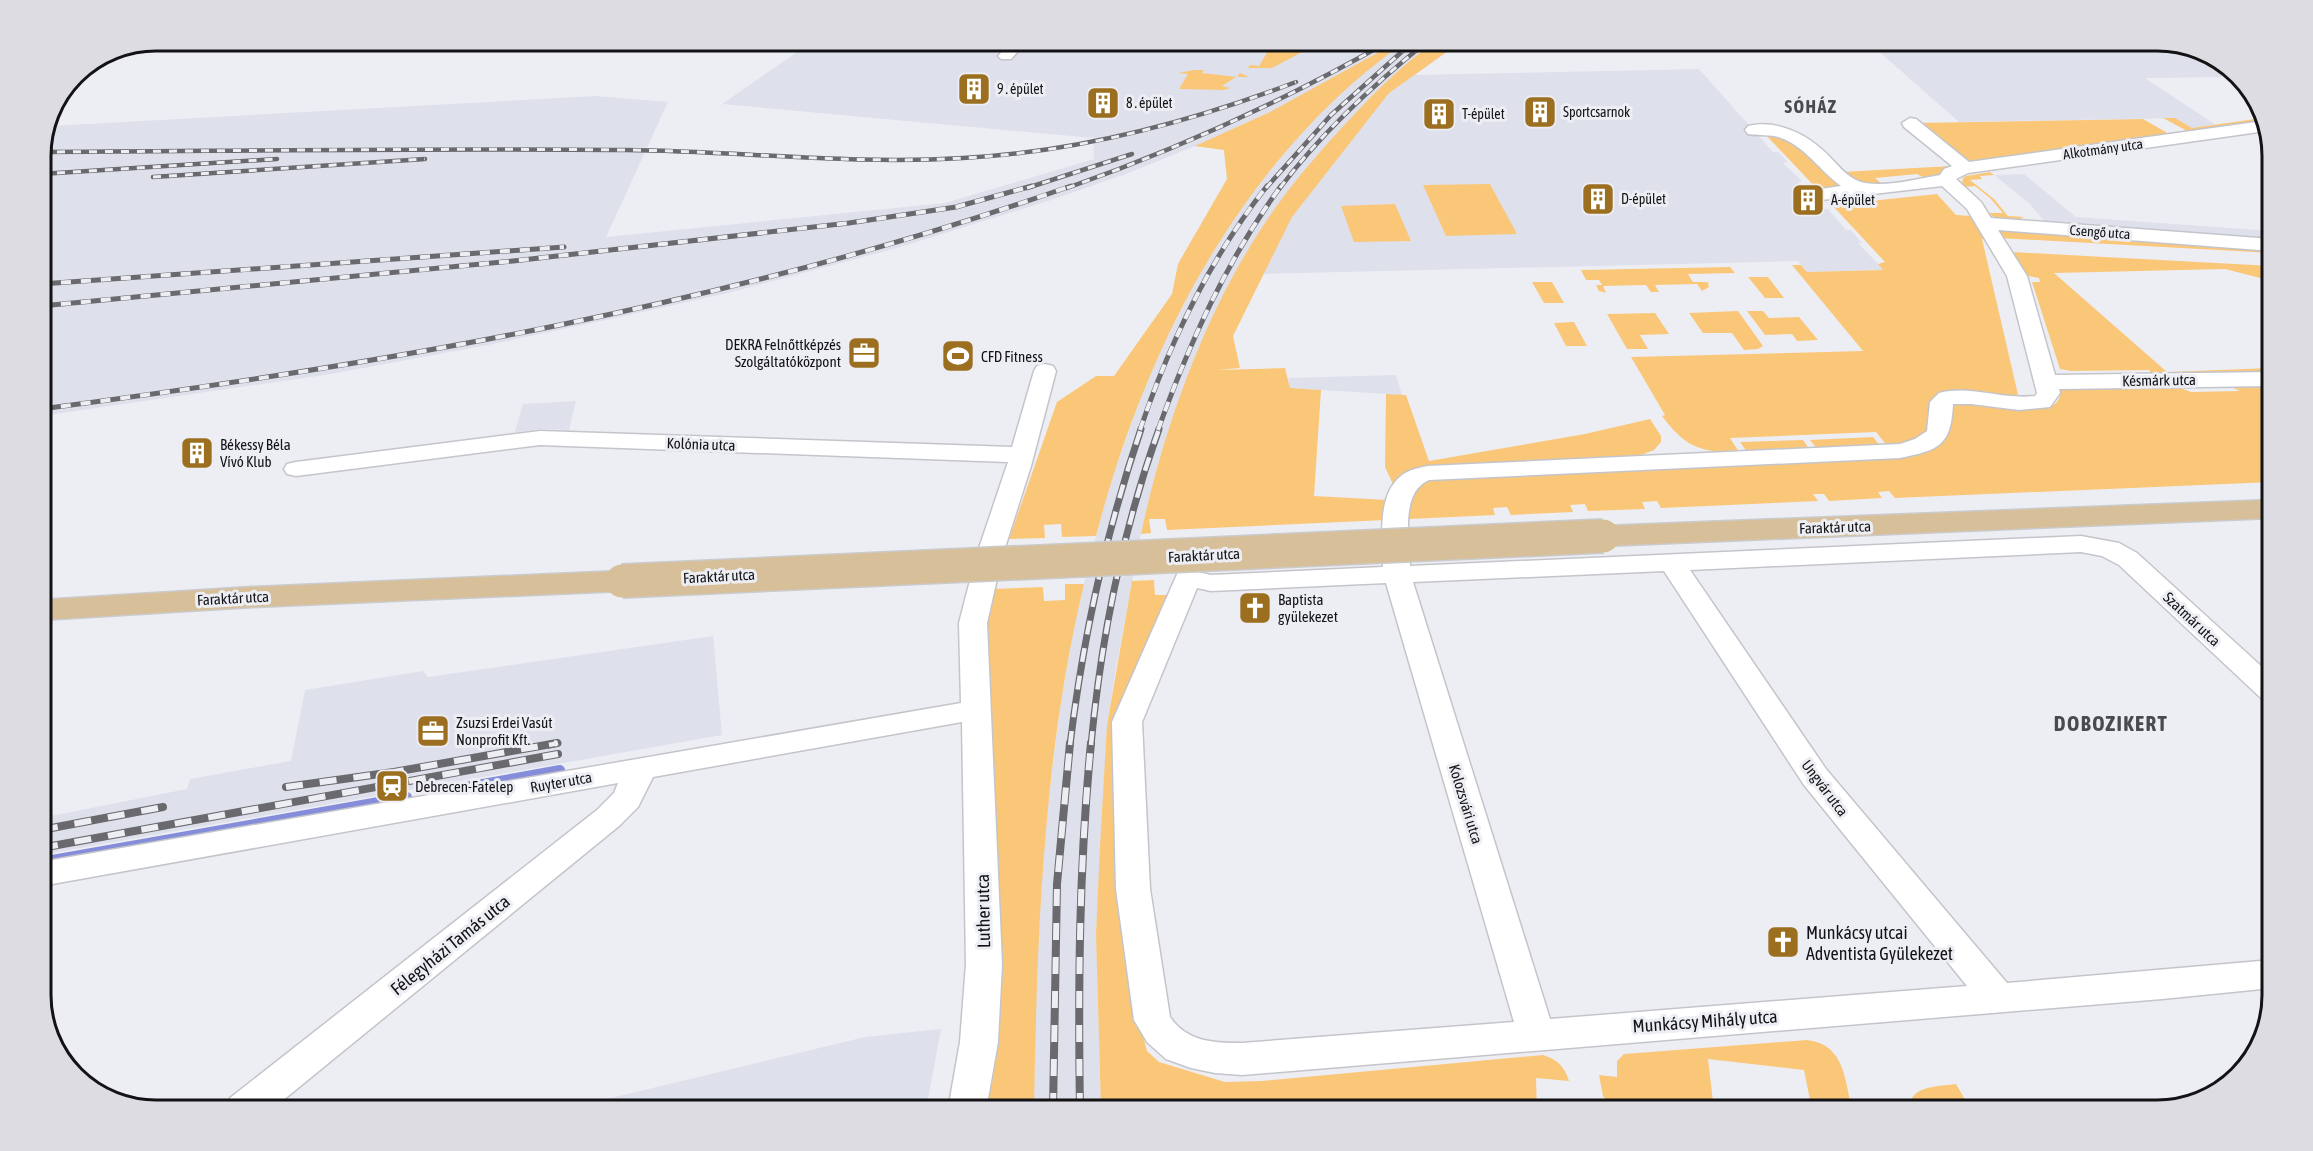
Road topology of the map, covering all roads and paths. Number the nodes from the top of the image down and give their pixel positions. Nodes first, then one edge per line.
1 (1011, 51) edge
2 (1006, 56) dead end
3 (1910, 123) dead end
4 (2258, 127) edge
5 (1754, 130) dead end
6 (1965, 168) junction
7 (1946, 180) junction
8 (1876, 188) junction
9 (1813, 195) dead end
10 (1986, 223) junction
11 (2262, 244) edge
12 (1045, 371) dead end
13 (2262, 379) edge
14 (2046, 382) junction
15 (1022, 455) junction
16 (296, 470) dead end
17 (2262, 509) edge
18 (2110, 549) joint
19 (1672, 563) junction
20 (1397, 575) junction
21 (51, 609) edge
22 (2262, 683) edge
23 (975, 710) junction
24 (641, 768) junction
25 (51, 872) edge
26 (2262, 975) edge
27 (1998, 998) junction
28 (1152, 1020) joint
29 (1536, 1034) junction
30 (256, 1100) edge
31 (970, 1100) edge

1 - 2 street
3 - 6 street
4 - 6 street, Alkotmány utca
5 - 8 street
6 - 7 street, Alkotmány utca
7 - 8 street
7 - 10 street
8 - 9 street
10 - 11 street, Csengő utca
10 - 14 street
12 - 15 street
13 - 14 street, Késmárk utca
14 - 20 street
15 - 16 street, Kolónia utca
15 - 23 street, Luther utca
17 - 21 main road, Faraktár utca, bridge
18 - 19 street, Faraktár utca
18 - 22 street, Szatmár utca
19 - 20 street, Faraktár utca
19 - 27 street, Ungvár utca
20 - 28 street, Faraktár utca
20 - 29 street, Kolozsvári utca
23 - 24 street, Ruyter utca
23 - 31 street, Luther utca
24 - 25 street, Ruyter utca
24 - 30 street, Félegyházi Tamás utca
26 - 27 street, Munkácsy Mihály utca
27 - 29 street, Munkácsy Mihály utca
28 - 29 street, Munkácsy Mihály utca

